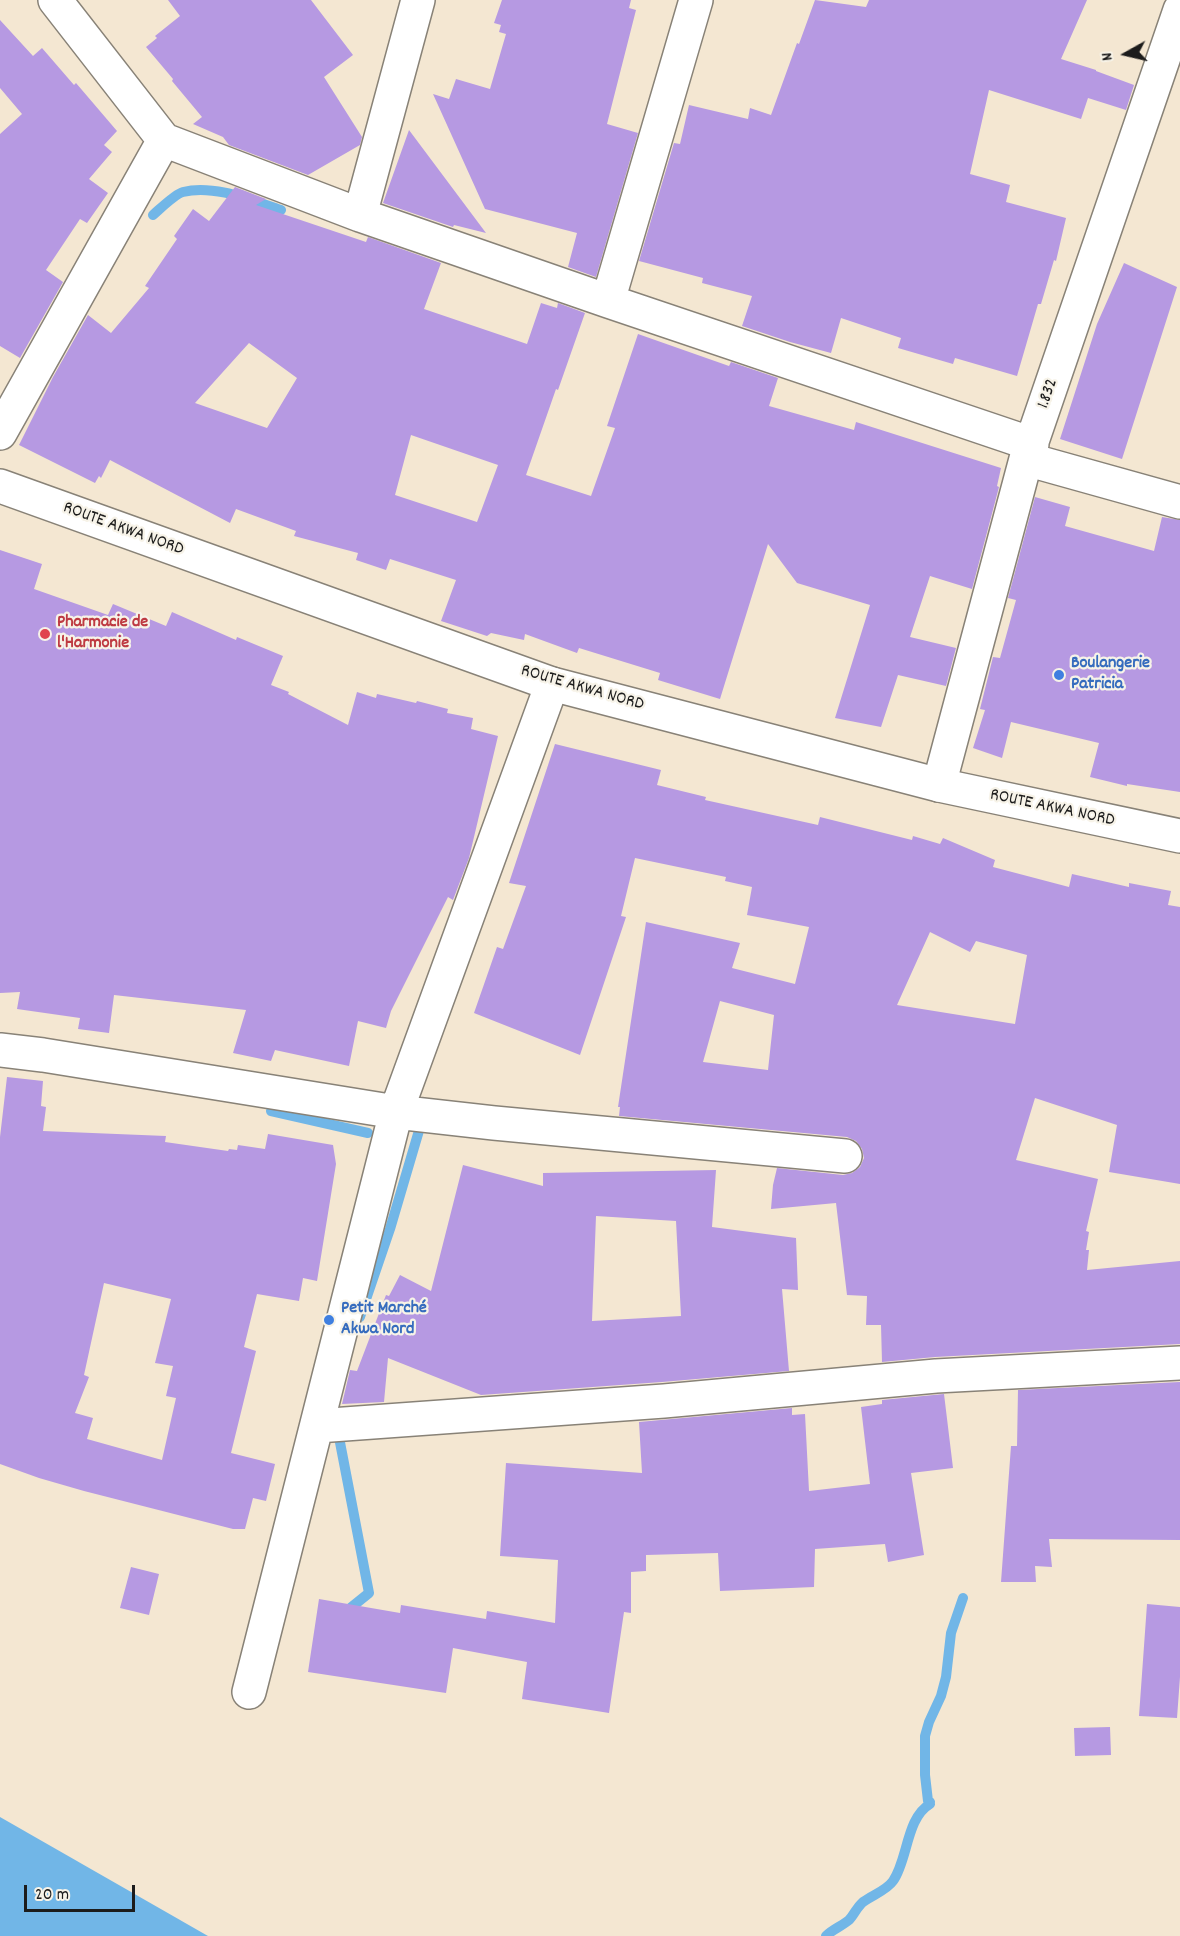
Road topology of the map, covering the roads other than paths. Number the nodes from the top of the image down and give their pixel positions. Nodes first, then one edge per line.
1 (55, 0) edge
2 (418, 0) edge
3 (696, 0) edge
4 (1180, 10) edge
5 (164, 140) junction
6 (360, 215) junction
7 (608, 301) junction
8 (0, 433) edge
9 (1029, 451) junction
10 (0, 486) edge
11 (1180, 502) edge
12 (552, 684) junction
13 (939, 785) junction
14 (1180, 836) edge
15 (0, 1050) edge
16 (396, 1112) junction
17 (845, 1156) dead end
18 (1180, 1364) edge
19 (317, 1426) junction
20 (249, 1692) dead end

1 - 5 street
2 - 6 street
3 - 7 street
4 - 9 street, 1.832
5 - 6 street
5 - 8 street
6 - 7 street
7 - 9 street
9 - 11 street
9 - 13 street, 1.832
10 - 12 street, ROUTE AKWA NORD
12 - 13 street, ROUTE AKWA NORD
12 - 16 street
13 - 14 street, ROUTE AKWA NORD
15 - 16 street
16 - 17 street
16 - 19 street
18 - 19 street
19 - 20 street

